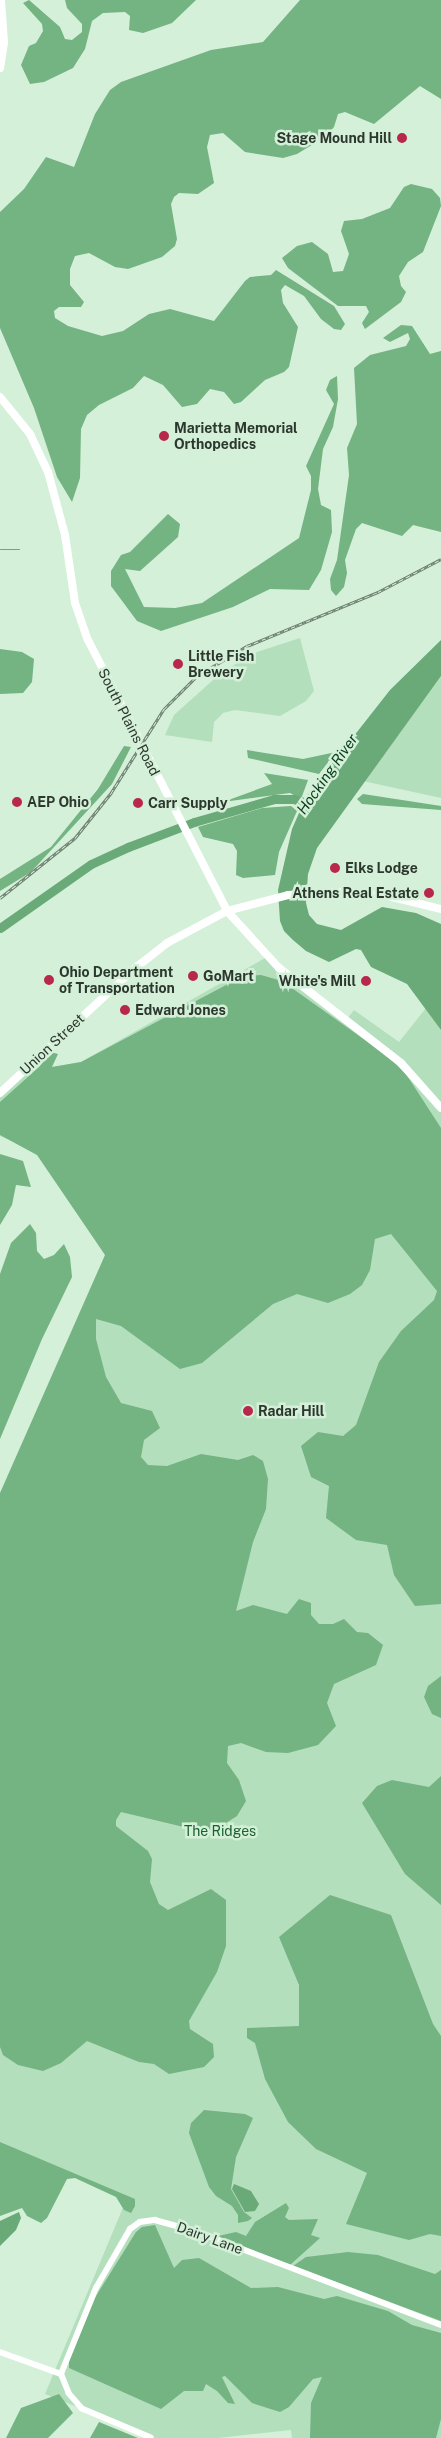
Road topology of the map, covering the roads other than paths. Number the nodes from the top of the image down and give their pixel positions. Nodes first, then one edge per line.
1 (1, 0) edge
2 (0, 68) edge
3 (0, 397) edge
4 (441, 909) edge
5 (227, 911) junction
6 (0, 1093) edge
7 (441, 1108) edge
8 (441, 2325) edge
9 (0, 2352) edge
10 (61, 2374) junction
11 (151, 2438) edge

1 - 2 main road
3 - 5 main road, South Plains Road
4 - 5 main road, Union Street
5 - 6 main road, Union Street
5 - 7 main road, South Plains Road
8 - 10 street, Dairy Lane
9 - 10 street
10 - 11 street

